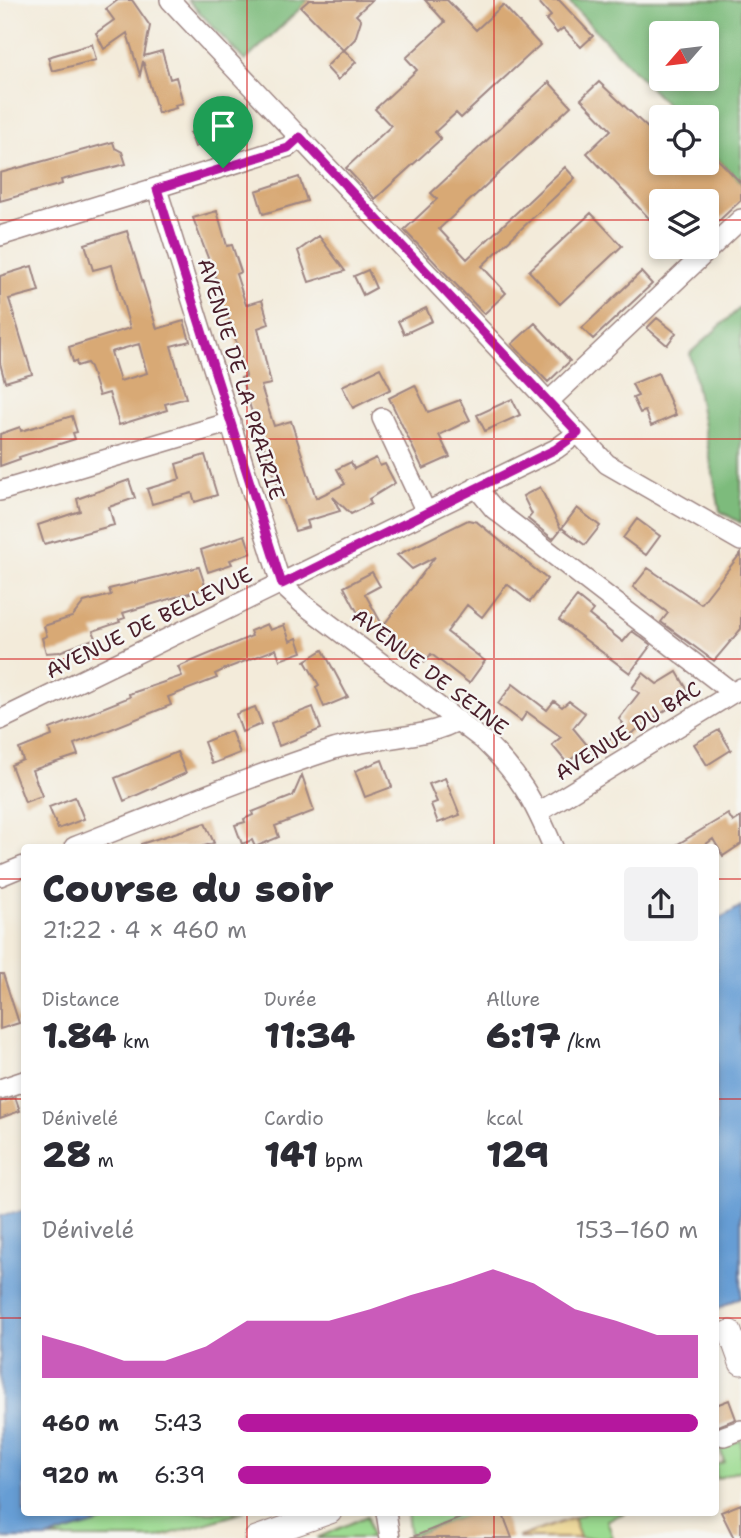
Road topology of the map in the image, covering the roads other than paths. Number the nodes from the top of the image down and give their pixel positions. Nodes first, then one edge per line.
1 (170, 0) edge
2 (300, 137) junction
3 (157, 189) junction
4 (741, 219) edge
5 (0, 236) edge
6 (549, 401) junction
7 (382, 418) dead end
8 (231, 422) junction
9 (578, 433) junction
10 (476, 487) junction
11 (0, 491) edge
12 (426, 512) junction
13 (741, 541) edge
14 (282, 584) junction
15 (737, 691) edge
16 (0, 720) edge
17 (458, 720) junction
18 (539, 812) junction
19 (82, 844) edge
20 (552, 844) edge
21 (21, 867) edge
22 (0, 876) edge
23 (21, 1082) edge
24 (0, 1089) edge
25 (319, 1516) edge
26 (387, 1516) edge
27 (257, 1538) edge
28 (390, 1538) edge

1 - 2 street
2 - 3 street
2 - 6 street
3 - 5 street
3 - 8 street, AVENUE DE LA PRAIRIE
4 - 6 street
6 - 9 street
7 - 12 street
8 - 11 street
8 - 14 street, AVENUE DE LA PRAIRIE
9 - 10 street, AVENUE DE BELLEVUE
9 - 13 street
10 - 12 street, AVENUE DE BELLEVUE
10 - 15 street
12 - 14 street, AVENUE DE BELLEVUE
14 - 16 street, AVENUE DE BELLEVUE
14 - 17 street, AVENUE DE SEINE
15 - 18 street, AVENUE DU BAC
17 - 18 street, AVENUE DE SEINE
17 - 19 street
18 - 20 street, AVENUE DE SEINE
21 - 22 street
23 - 24 street
25 - 27 main road
26 - 28 street

